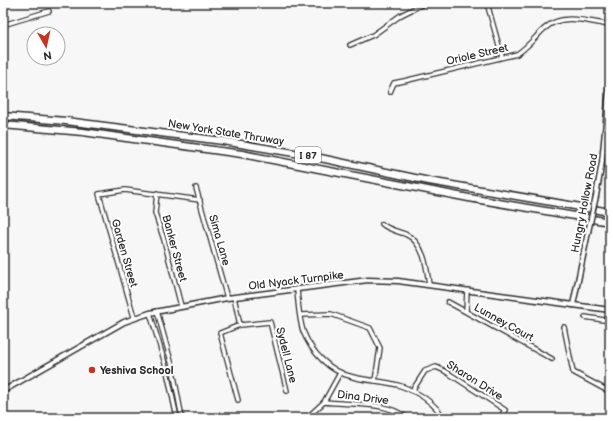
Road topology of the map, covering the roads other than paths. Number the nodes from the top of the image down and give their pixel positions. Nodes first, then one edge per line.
1 (425, 3) edge
2 (487, 3) edge
3 (49, 11) dead end
4 (3, 25) edge
5 (610, 25) edge
6 (350, 46) dead end
7 (502, 57) junction
8 (610, 80) edge
9 (390, 92) dead end
10 (609, 104) edge
11 (3, 116) edge
12 (3, 125) edge
13 (196, 188) dead end
14 (157, 193) junction
15 (200, 200) junction
16 (610, 212) edge
17 (610, 222) edge
18 (382, 224) dead end
19 (429, 285) junction
20 (297, 289) junction
21 (467, 291) junction
22 (234, 297) junction
23 (227, 298) junction
24 (448, 302) dead end
25 (181, 306) junction
26 (573, 306) junction
27 (610, 310) edge
28 (157, 311) junction
29 (466, 311) junction
30 (150, 313) junction
31 (300, 315) junction
32 (134, 317) junction
33 (585, 317) dead end
34 (610, 321) edge
35 (240, 325) junction
36 (564, 327) dead end
37 (552, 359) dead end
38 (340, 373) junction
39 (375, 381) junction
40 (3, 391) edge
41 (287, 391) dead end
42 (412, 391) junction
43 (610, 392) edge
44 (238, 400) dead end
45 (324, 402) junction
46 (310, 415) dead end
47 (442, 417) edge
48 (177, 418) edge
49 (182, 418) edge
50 (407, 418) edge
51 (500, 418) edge

1 - 6 street
2 - 7 street
3 - 4 street
5 - 7 street, Oriole Street
7 - 9 street, Oriole Street
8 - 10 street, Hungry Hollow Road
10 - 26 street, Hungry Hollow Road, bridge
11 - 16 highway, New York State Thruway / I 87
12 - 17 highway, New York State Thruway / I 87
13 - 15 street, Sima Lane
14 - 15 street
14 - 25 street, Banker Street
14 - 32 street, Garden Street
15 - 23 street, Sima Lane
18 - 19 street
19 - 20 street, Old Nyack Turnpike
19 - 21 street, Old Nyack Turnpike
20 - 22 street, Old Nyack Turnpike
20 - 31 street
21 - 26 street, Old Nyack Turnpike
21 - 29 street
22 - 23 street, Old Nyack Turnpike
22 - 35 street
23 - 25 street, Old Nyack Turnpike
24 - 29 street, Lunney Court
25 - 28 street, Old Nyack Turnpike
26 - 27 street, Old Nyack Turnpike
28 - 30 street, Old Nyack Turnpike
28 - 49 street
29 - 37 street, Lunney Court
30 - 32 street, Old Nyack Turnpike
30 - 48 street
31 - 38 street
31 - 39 street
32 - 40 street, Old Nyack Turnpike
33 - 34 street
35 - 41 street, Sydell Lane
35 - 44 street
36 - 43 street
38 - 39 street
38 - 45 street, Dina Drive
39 - 42 street
42 - 47 street
42 - 51 street, Sharon Drive
45 - 46 street
45 - 50 street, Dina Drive

